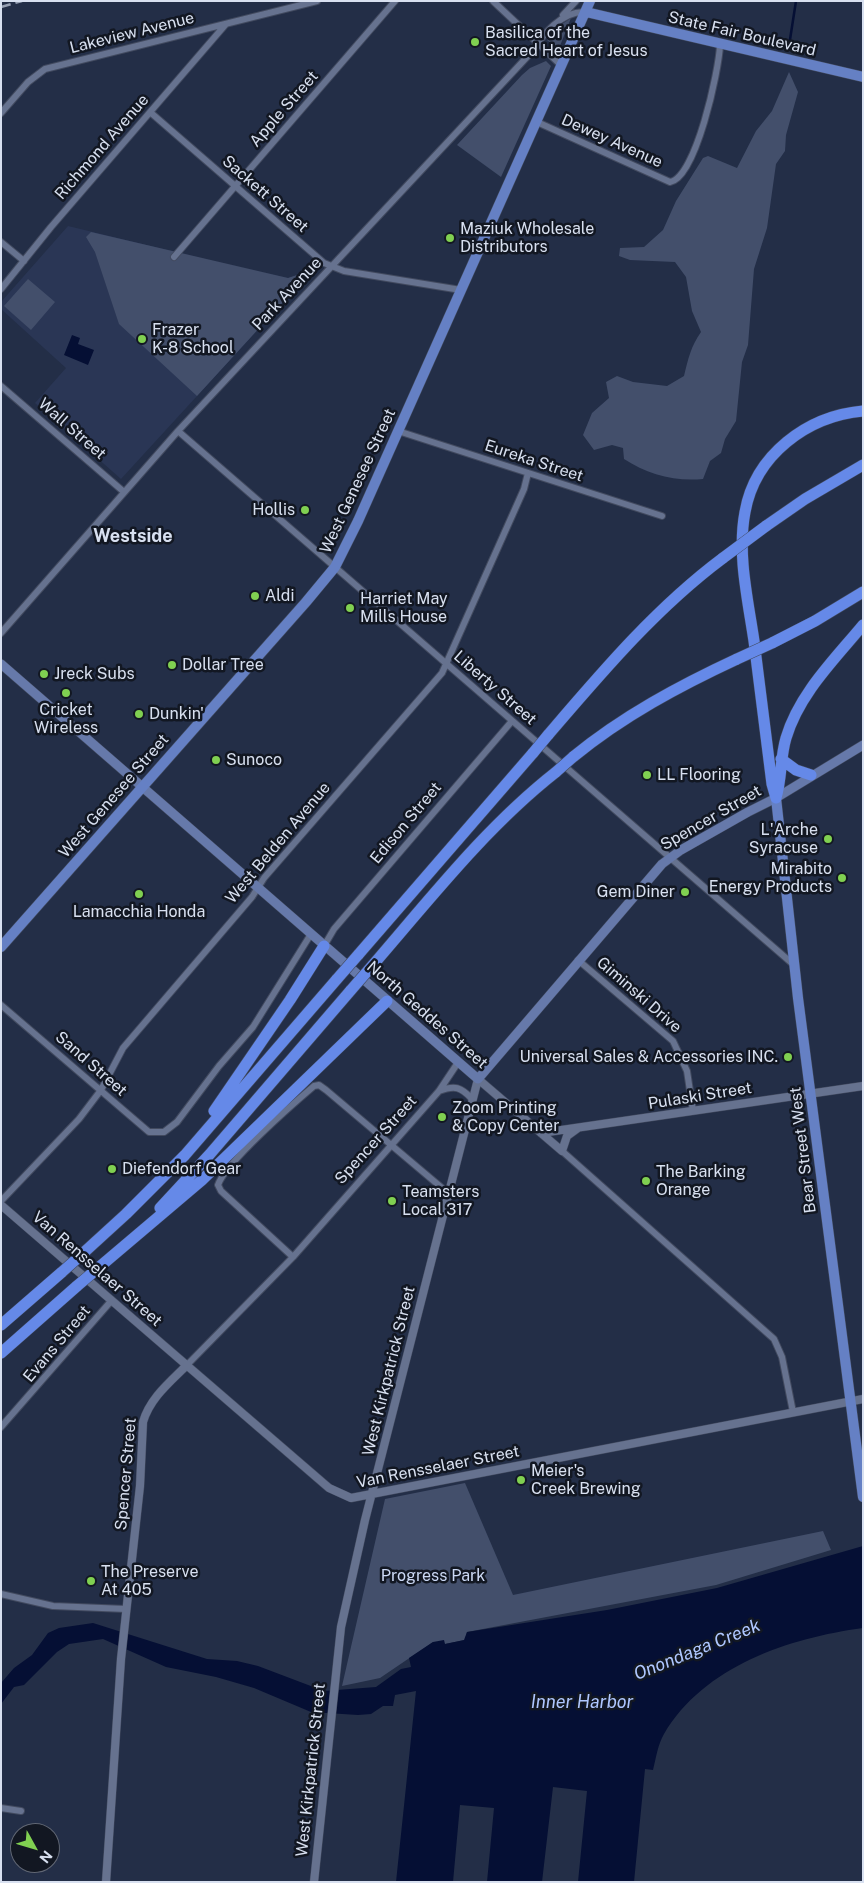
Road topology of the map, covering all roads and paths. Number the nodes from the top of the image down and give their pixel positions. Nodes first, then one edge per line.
1 (317, 1) edge
2 (395, 1) edge
3 (493, 1) edge
4 (576, 1) edge
5 (590, 1) edge
6 (586, 12) junction
7 (557, 22) junction
8 (226, 24) junction
9 (537, 43) junction
10 (720, 45) junction
11 (562, 66) junction
12 (863, 77) edge
13 (150, 112) junction
14 (1, 114) edge
15 (537, 122) junction
16 (235, 186) junction
17 (1, 242) edge
18 (174, 256) dead end
19 (24, 261) junction
20 (331, 267) junction
21 (1, 289) edge
22 (462, 290) junction
23 (1, 386) edge
24 (863, 411) edge
25 (178, 431) junction
26 (398, 431) junction
27 (863, 465) edge
28 (528, 474) junction
29 (124, 492) junction
30 (662, 516) dead end
31 (334, 567) junction
32 (863, 592) edge
33 (863, 625) edge
34 (1, 633) edge
35 (446, 664) junction
36 (3, 669) edge
37 (512, 721) junction
38 (863, 745) edge
39 (782, 759) junction
40 (811, 775) junction
41 (143, 787) junction
42 (776, 798) junction
43 (670, 857) junction
44 (258, 887) junction
45 (311, 934) junction
46 (324, 946) junction
47 (1, 947) edge
48 (578, 960) junction
49 (794, 965) junction
50 (387, 1001) junction
51 (1, 1005) edge
52 (459, 1061) junction
53 (478, 1079) junction
54 (863, 1086) edge
55 (101, 1090) junction
56 (439, 1091) junction
57 (811, 1093) junction
58 (472, 1099) junction
59 (694, 1111) junction
60 (578, 1128) junction
61 (541, 1133) junction
62 (391, 1145) junction
63 (562, 1152) junction
64 (166, 1174) junction
65 (448, 1193) junction
66 (1, 1201) edge
67 (1, 1205) edge
68 (135, 1235) junction
69 (293, 1257) junction
70 (112, 1300) junction
71 (1, 1325) edge
72 (1, 1353) edge
73 (187, 1365) junction
74 (863, 1399) edge
75 (849, 1401) junction
76 (793, 1412) junction
77 (1, 1428) edge
78 (372, 1493) junction
79 (863, 1497) edge
80 (1, 1594) edge
81 (126, 1609) junction
82 (1, 1808) edge
83 (21, 1811) dead end
84 (106, 1882) edge
85 (314, 1882) edge

1 - 8 street, Lakeview Avenue
2 - 16 street, Apple Street
3 - 9 street
4 - 7 street, Park Avenue
5 - 6 main road, West Genesee Street
6 - 7 street, Park Avenue
6 - 10 main road, State Fair Boulevard
6 - 11 main road, West Genesee Street
7 - 9 street, Park Avenue
8 - 13 street, Richmond Avenue
8 - 14 street, Lakeview Avenue
9 - 11 street
9 - 20 street, Park Avenue
10 - 12 main road, State Fair Boulevard
10 - 15 street, Dewey Avenue
11 - 15 main road, West Genesee Street
13 - 16 street, Sackett Street
13 - 19 street, Richmond Avenue
15 - 22 main road, West Genesee Street
16 - 18 street, Apple Street
16 - 20 street, Sackett Street
17 - 19 street
19 - 21 street, Richmond Avenue
20 - 22 street, Sackett Street
20 - 25 street, Park Avenue
22 - 26 main road, West Genesee Street
23 - 29 street, Wall Street
24 - 42 highway
25 - 29 street, Park Avenue
25 - 31 street, Liberty Street
26 - 28 street, Eureka Street
26 - 31 main road, West Genesee Street
27 - 64 highway, bridge
28 - 30 street, Eureka Street
28 - 35 street, West Belden Avenue
29 - 34 street, Park Avenue
31 - 35 street, Liberty Street
31 - 41 main road, West Genesee Street
32 - 68 highway, bridge
33 - 39 highway
35 - 37 street, Liberty Street
35 - 44 street, West Belden Avenue
36 - 41 main road, North Geddes Street
37 - 43 street, Liberty Street
37 - 46 street, Edison Street
38 - 40 main road, Spencer Street
39 - 40 highway
39 - 42 highway
40 - 42 main road, Spencer Street
41 - 44 main road, North Geddes Street
41 - 47 main road, West Genesee Street
42 - 43 main road, Spencer Street
42 - 49 main road, Bear Street West
43 - 48 main road, Spencer Street
43 - 49 street, Liberty Street
44 - 45 main road, North Geddes Street
44 - 55 street, West Belden Avenue
45 - 46 main road, North Geddes Street
45 - 55 street, Sand Street
46 - 50 main road, North Geddes Street
46 - 64 highway
48 - 53 main road, Spencer Street
48 - 59 street, Giminski Drive
49 - 57 main road, Bear Street West
50 - 52 main road, North Geddes Street
50 - 68 highway
51 - 55 street, Sand Street
52 - 53 main road, North Geddes Street
52 - 56 street, Spencer Street
53 - 58 street, West Kirkpatrick Street
53 - 61 street, North Geddes Street
54 - 57 street, Pulaski Street
55 - 66 street, West Belden Avenue
56 - 58 street, Spencer Street
56 - 62 street, Spencer Street
57 - 59 street, Pulaski Street
57 - 75 main road, Bear Street West
58 - 65 street, West Kirkpatrick Street
59 - 60 street, Pulaski Street
60 - 61 street, Pulaski Street
60 - 63 street
61 - 63 street, North Geddes Street
62 - 65 street
62 - 69 street, Spencer Street
62 - 69 street
63 - 76 street, North Geddes Street
64 - 71 highway, bridge
65 - 78 street, West Kirkpatrick Street
67 - 70 street, Van Rensselaer Street
68 - 72 highway, bridge
69 - 73 street, Spencer Street
70 - 73 street, Van Rensselaer Street
70 - 77 street, Evans Street
73 - 78 street, Van Rensselaer Street
73 - 81 street, Spencer Street
74 - 75 street, Van Rensselaer Street
75 - 76 street, Van Rensselaer Street
75 - 79 main road, Bear Street West
76 - 78 street, Van Rensselaer Street
78 - 85 street, West Kirkpatrick Street
80 - 81 street
81 - 84 street, Spencer Street
82 - 83 street

